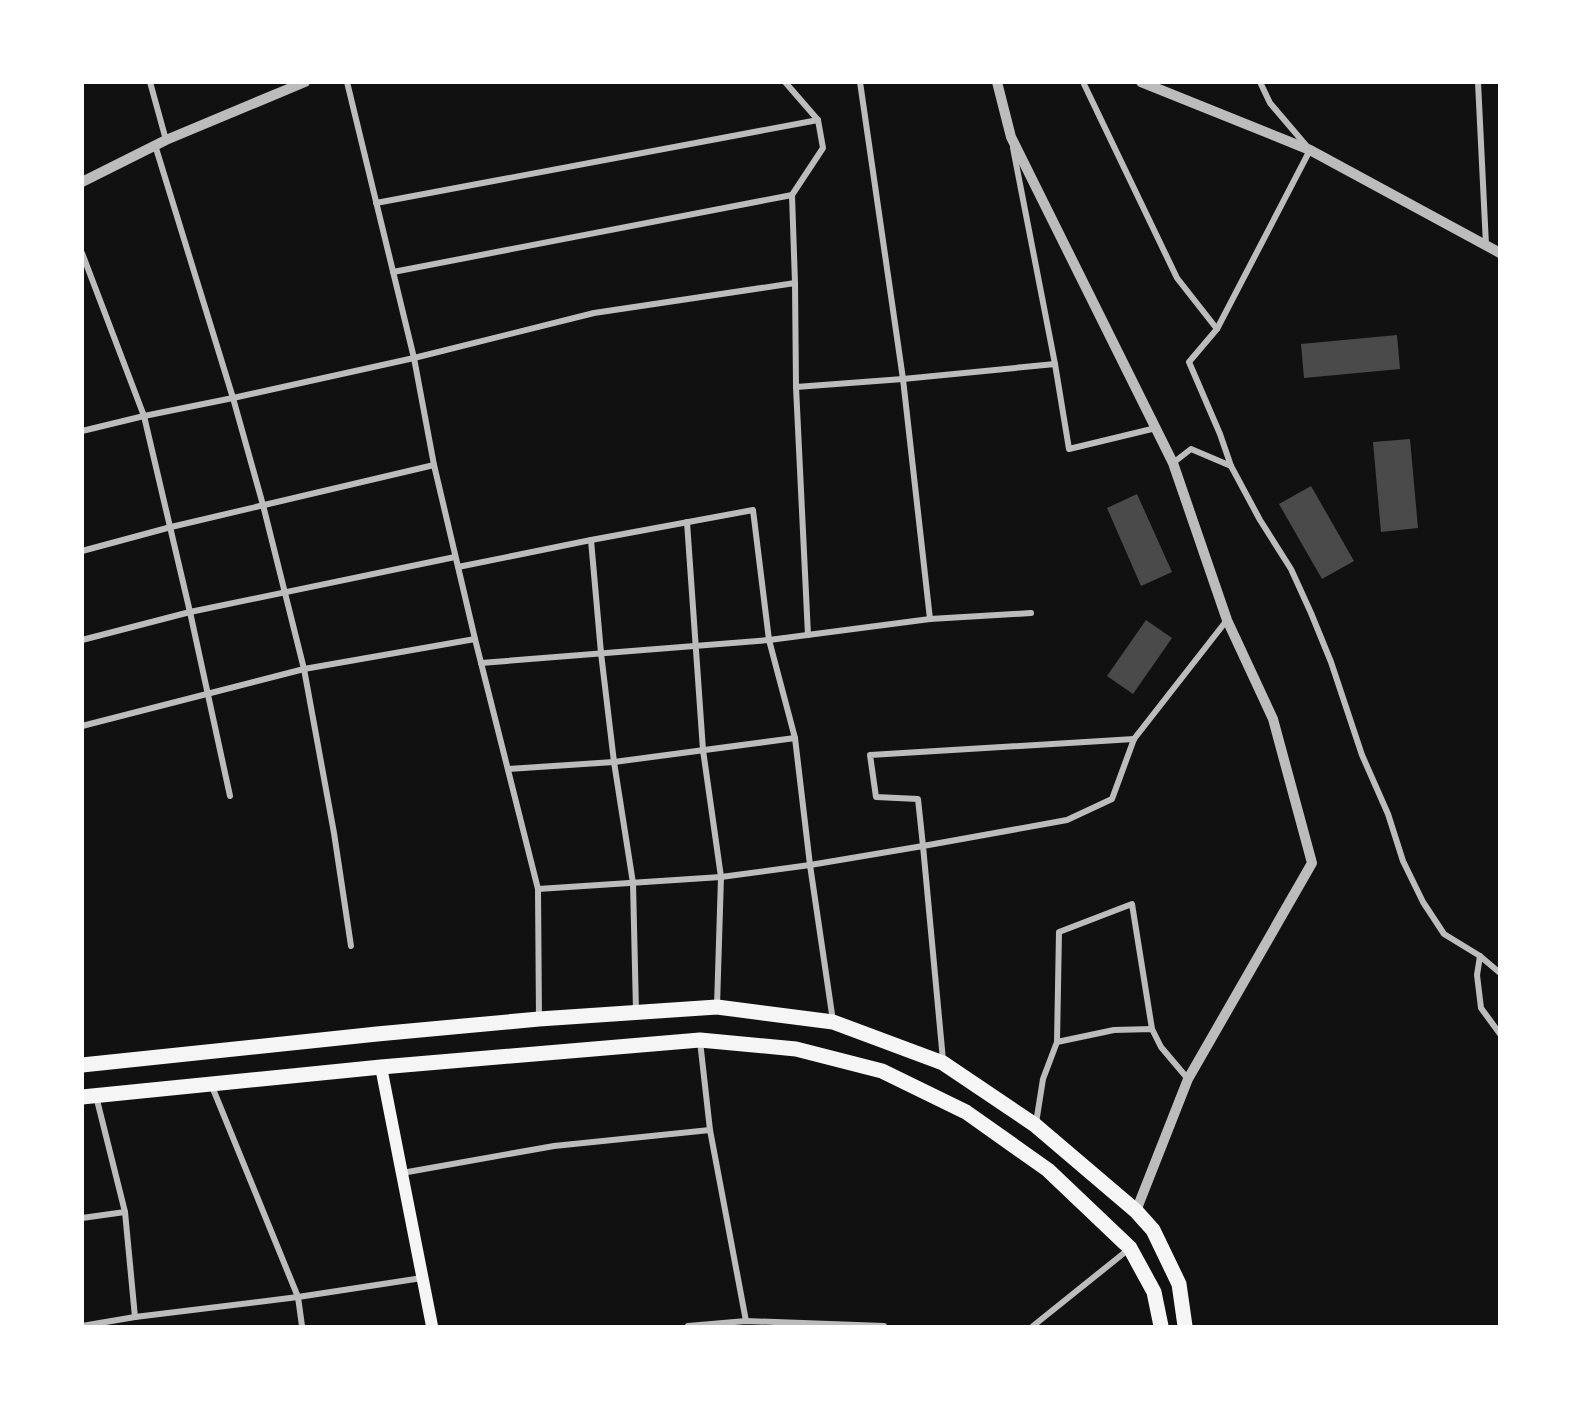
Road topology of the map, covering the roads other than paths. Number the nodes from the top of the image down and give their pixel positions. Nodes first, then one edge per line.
1 (150, 82) edge
2 (305, 82) edge
3 (347, 82) edge
4 (785, 82) edge
5 (860, 82) edge
6 (998, 82) edge
7 (1083, 82) edge
8 (1141, 82) edge
9 (1260, 82) edge
10 (1478, 82) edge
11 (818, 120) junction
12 (1011, 137) junction
13 (166, 140) junction
14 (155, 145) junction
15 (1310, 150) junction
16 (82, 182) edge
17 (792, 195) junction
18 (376, 203) junction
19 (1486, 245) junction
20 (82, 253) edge
21 (1500, 253) edge
22 (393, 272) junction
23 (795, 284) junction
24 (1217, 329) junction
25 (414, 358) junction
26 (1055, 364) junction
27 (903, 379) junction
28 (796, 387) junction
29 (233, 398) junction
30 (144, 416) junction
31 (1156, 428) junction
32 (82, 431) edge
33 (1173, 463) junction
34 (434, 465) junction
35 (1231, 466) junction
36 (263, 505) junction
37 (687, 522) junction
38 (171, 527) junction
39 (591, 540) junction
40 (82, 551) edge
41 (456, 556) junction
42 (458, 567) junction
43 (285, 592) junction
44 (190, 612) junction
45 (1031, 613) dead end
46 (930, 619) junction
47 (1227, 620) junction
48 (808, 635) junction
49 (475, 639) junction
50 (82, 640) edge
51 (769, 640) junction
52 (694, 645) junction
53 (601, 653) junction
54 (481, 663) junction
55 (304, 669) junction
56 (209, 692) junction
57 (82, 726) edge
58 (795, 738) junction
59 (1134, 739) junction
60 (703, 750) junction
61 (614, 762) junction
62 (508, 769) junction
63 (230, 796) dead end
64 (922, 846) junction
65 (810, 865) junction
66 (721, 877) junction
67 (633, 883) junction
68 (538, 889) junction
69 (351, 946) dead end
70 (1480, 956) junction
71 (1500, 973) edge
72 (717, 1007) junction
73 (636, 1013) junction
74 (539, 1019) junction
75 (833, 1022) junction
76 (1152, 1029) junction
77 (1500, 1034) edge
78 (700, 1041) junction
79 (1057, 1042) junction
80 (943, 1063) junction
81 (82, 1065) edge
82 (381, 1067) junction
83 (1188, 1079) junction
84 (211, 1084) junction
85 (89, 1096) edge
86 (1035, 1125) junction
87 (710, 1130) junction
88 (402, 1173) junction
89 (1136, 1211) junction
90 (125, 1212) junction
91 (82, 1218) edge
92 (1130, 1248) junction
93 (422, 1278) junction
94 (298, 1298) junction
95 (135, 1317) junction
96 (746, 1321) junction
97 (82, 1326) edge
98 (302, 1326) edge
99 (432, 1326) edge
100 (688, 1326) edge
101 (884, 1326) edge
102 (1033, 1326) edge
103 (1161, 1326) edge
104 (1185, 1326) edge

1 - 13 street
2 - 13 street
3 - 18 street
4 - 11 street
5 - 27 street
6 - 12 street
7 - 24 street
8 - 15 street
9 - 15 street
10 - 19 street
11 - 17 street
11 - 18 street
12 - 26 street
12 - 31 street
13 - 14 street
14 - 16 street
14 - 29 street
15 - 19 street
15 - 24 street
17 - 22 street
17 - 23 street
18 - 22 street
19 - 21 street
20 - 30 street
22 - 25 street
23 - 25 street
23 - 28 street
24 - 35 street
25 - 29 street
25 - 34 street
26 - 27 street
26 - 31 street
27 - 28 street
27 - 46 street
28 - 48 street
29 - 30 street
29 - 36 street
30 - 32 street
30 - 38 street
31 - 33 street
33 - 35 street
33 - 47 street
34 - 36 street
34 - 41 street
35 - 70 street
36 - 38 street
36 - 43 street
37 - 39 street
37 - 51 street
37 - 52 street
38 - 40 street
38 - 44 street
39 - 42 street
39 - 53 street
41 - 42 street
41 - 43 street
42 - 49 street
43 - 44 street
43 - 55 street
44 - 50 street
44 - 56 street
45 - 46 street
46 - 48 street
47 - 59 street
47 - 83 street
48 - 51 street
49 - 54 street
49 - 55 street
51 - 52 street
51 - 58 street
52 - 53 street
52 - 60 street
53 - 54 street
53 - 61 street
54 - 62 street
55 - 56 street
55 - 69 street
56 - 57 street
56 - 63 street
58 - 60 street
58 - 65 street
59 - 64 street
59 - 64 street
60 - 61 street
60 - 66 street
61 - 62 street
61 - 67 street
62 - 68 street
64 - 65 street
64 - 80 street
65 - 66 street
65 - 75 street
66 - 67 street
66 - 72 street
67 - 68 street
67 - 73 street
68 - 74 street
70 - 71 street
70 - 77 street
72 - 73 main road
72 - 75 main road
73 - 74 main road
74 - 81 main road
75 - 80 main road
76 - 79 street
76 - 79 street
76 - 83 street
78 - 82 main road
78 - 87 street
78 - 92 main road
79 - 86 street
80 - 86 main road
82 - 84 main road
82 - 88 main road
83 - 89 street
84 - 85 main road
84 - 94 street
85 - 90 street
86 - 89 main road
87 - 88 street
87 - 96 street
88 - 93 main road
89 - 104 main road
90 - 91 street
90 - 95 street
92 - 102 street
92 - 103 main road
93 - 94 street
93 - 99 main road
94 - 95 street
94 - 98 street
95 - 97 street
96 - 100 street
96 - 101 street

